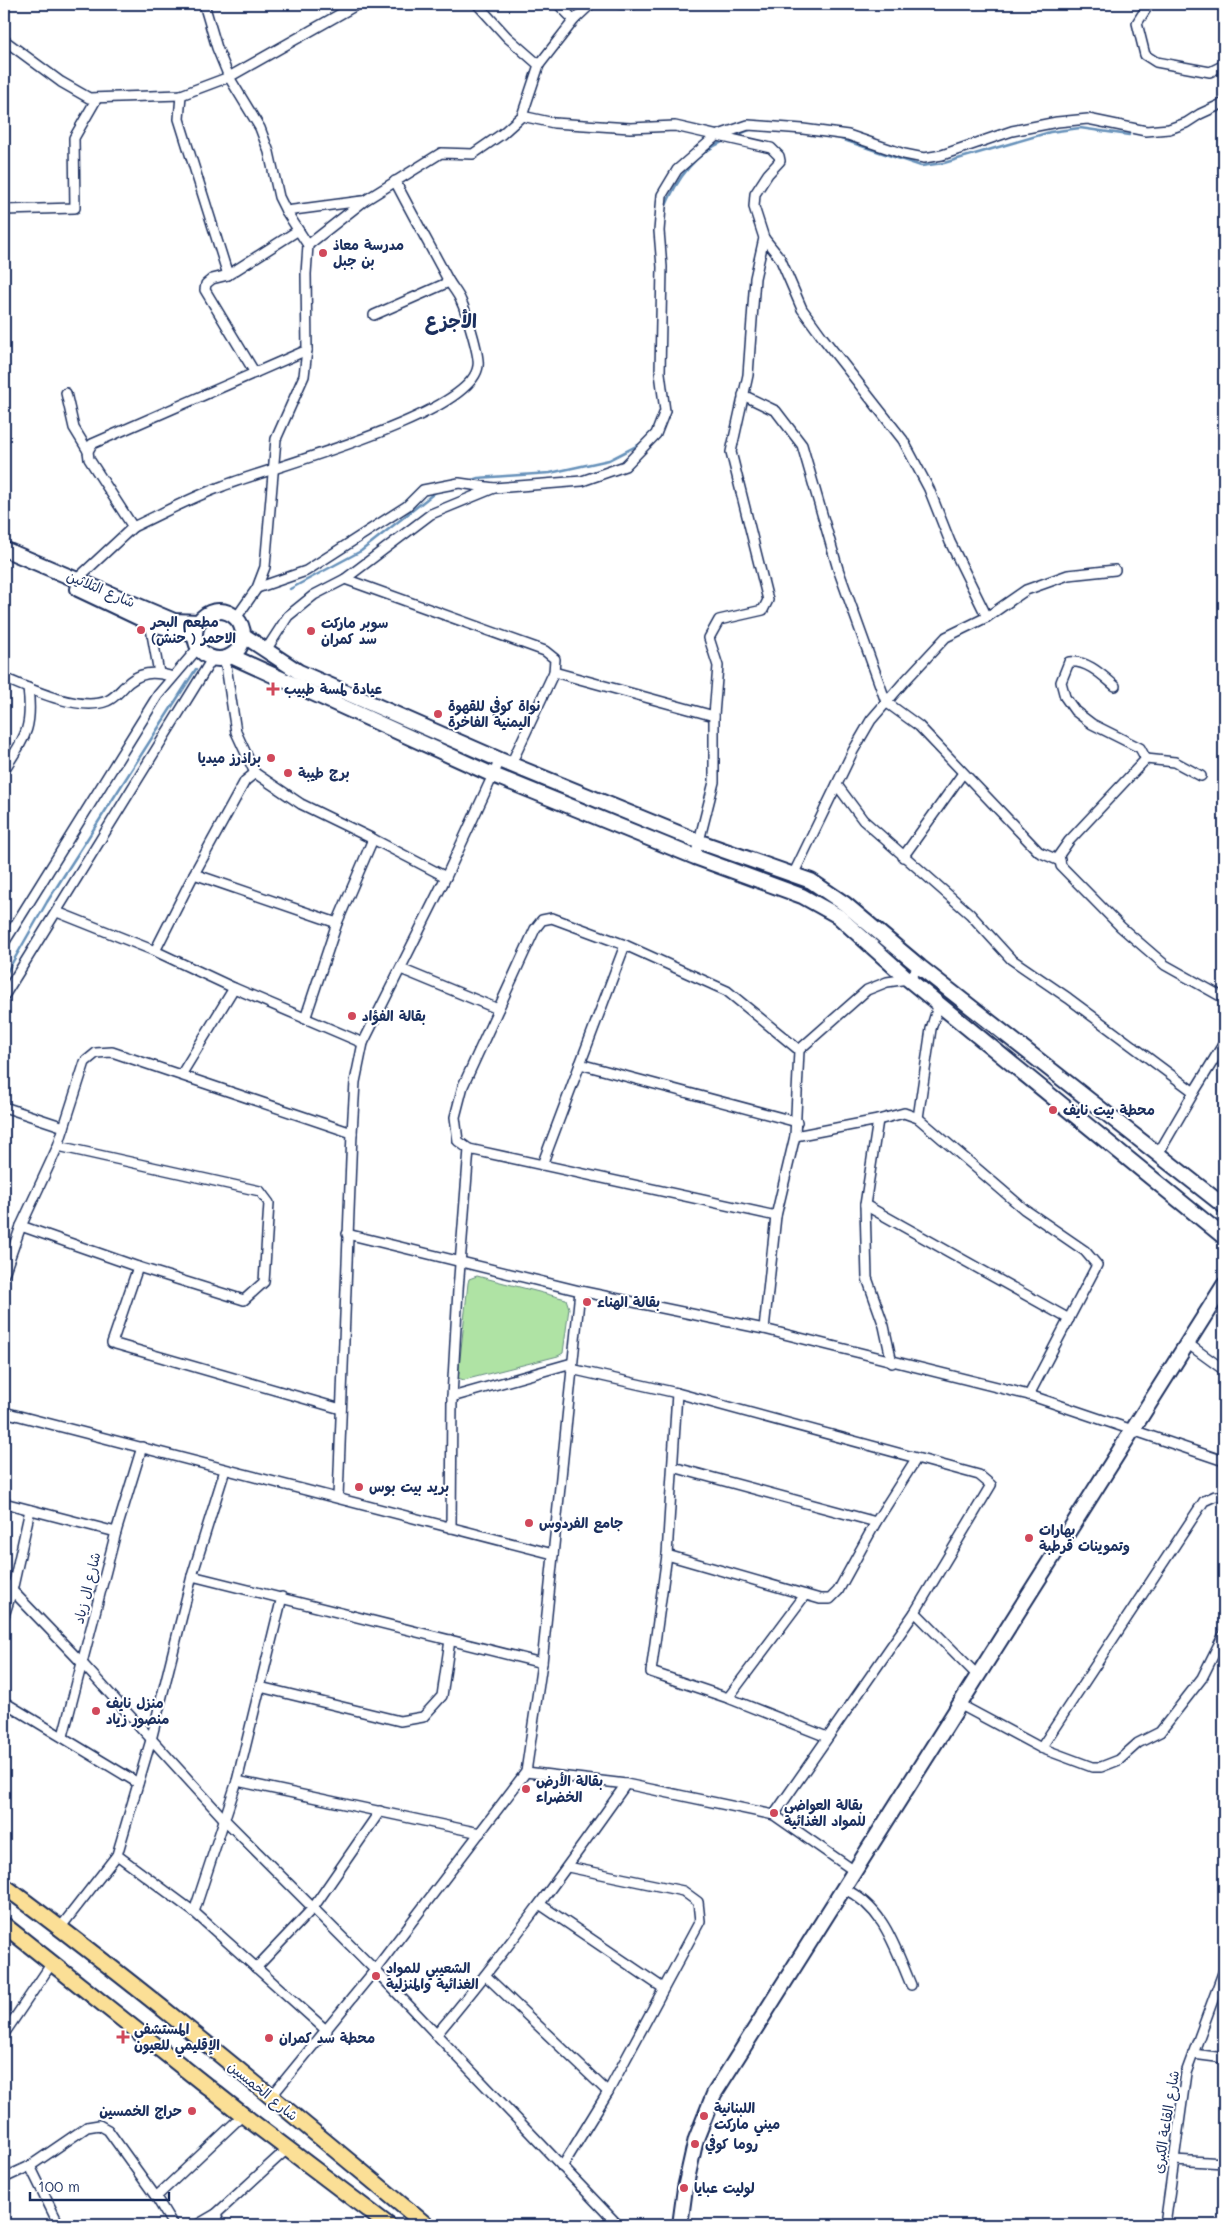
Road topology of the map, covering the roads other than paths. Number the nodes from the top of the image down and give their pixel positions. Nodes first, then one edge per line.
1 (204, 4) edge
2 (358, 4) edge
3 (477, 4) edge
4 (558, 4) edge
5 (591, 4) edge
6 (620, 4) edge
7 (634, 4) edge
8 (1149, 4) edge
9 (574, 20) junction
10 (4, 40) edge
11 (539, 65) junction
12 (1224, 65) edge
13 (229, 77) junction
14 (181, 95) junction
15 (98, 98) junction
16 (1224, 103) edge
17 (522, 116) junction
18 (716, 136) junction
19 (395, 181) junction
20 (364, 200) junction
21 (4, 210) edge
22 (286, 211) junction
23 (297, 231) junction
24 (764, 238) junction
25 (308, 245) junction
26 (228, 275) junction
27 (449, 282) junction
28 (374, 315) dead end
29 (307, 350) junction
30 (255, 373) junction
31 (66, 393) dead end
32 (743, 396) junction
33 (88, 451) junction
34 (273, 468) junction
35 (494, 488) junction
36 (134, 527) junction
37 (4, 549) edge
38 (4, 558) edge
39 (1116, 570) dead end
40 (345, 578) junction
41 (77, 579) junction
42 (257, 588) junction
43 (987, 617) junction
44 (236, 618) junction
45 (150, 623) junction
46 (197, 635) junction
47 (243, 635) junction
48 (266, 650) junction
49 (223, 658) junction
50 (554, 672) junction
51 (159, 673) junction
52 (173, 677) junction
53 (4, 678) edge
54 (1115, 686) dead end
55 (28, 688) junction
56 (886, 702) junction
57 (714, 716) junction
58 (1146, 759) junction
59 (506, 762) junction
60 (4, 770) edge
61 (254, 773) junction
62 (963, 773) junction
63 (493, 775) junction
64 (1201, 776) dead end
65 (837, 785) junction
66 (373, 839) junction
67 (700, 842) junction
68 (695, 856) junction
69 (903, 857) junction
70 (1060, 861) junction
71 (194, 874) junction
72 (793, 875) junction
73 (446, 877) junction
74 (57, 912) junction
75 (337, 924) junction
76 (4, 943) edge
77 (625, 945) junction
78 (155, 951) junction
79 (920, 967) junction
80 (401, 969) junction
81 (908, 979) junction
82 (234, 988) junction
83 (4, 996) edge
84 (1224, 998) edge
85 (939, 1003) junction
86 (498, 1009) junction
87 (305, 1019) junction
88 (363, 1043) junction
89 (1224, 1043) edge
90 (799, 1050) junction
91 (580, 1064) junction
92 (181, 1075) junction
93 (1194, 1092) junction
94 (4, 1107) edge
95 (918, 1118) junction
96 (878, 1120) junction
97 (797, 1122) junction
98 (64, 1127) junction
99 (352, 1133) junction
100 (795, 1136) junction
101 (58, 1146) junction
102 (470, 1149) junction
103 (1158, 1154) junction
104 (542, 1165) junction
105 (865, 1205) junction
106 (1224, 1206) edge
107 (776, 1216) junction
108 (21, 1226) junction
109 (347, 1234) junction
110 (1224, 1237) edge
111 (460, 1262) junction
112 (138, 1267) junction
113 (4, 1274) edge
114 (1224, 1285) edge
115 (580, 1291) junction
116 (1069, 1319) junction
117 (764, 1330) junction
118 (1187, 1343) junction
119 (892, 1362) junction
120 (571, 1366) junction
121 (1224, 1370) edge
122 (678, 1393) junction
123 (1029, 1395) junction
124 (452, 1396) junction
125 (341, 1409) junction
126 (4, 1412) edge
127 (1132, 1430) junction
128 (142, 1447) junction
129 (916, 1459) junction
130 (1224, 1461) edge
131 (674, 1466) junction
132 (225, 1470) junction
133 (1224, 1496) edge
134 (338, 1497) junction
135 (4, 1503) edge
136 (30, 1510) junction
137 (876, 1522) junction
138 (451, 1528) junction
139 (116, 1532) junction
140 (553, 1554) junction
141 (667, 1555) junction
142 (192, 1576) junction
143 (4, 1582) edge
144 (12, 1592) junction
145 (805, 1594) junction
146 (282, 1597) junction
147 (915, 1612) junction
148 (4, 1616) edge
149 (1224, 1634) edge
150 (450, 1640) junction
151 (82, 1663) junction
152 (542, 1663) junction
153 (977, 1675) junction
154 (260, 1687) junction
155 (728, 1698) junction
156 (4, 1702) edge
157 (959, 1704) junction
158 (63, 1736) junction
159 (827, 1737) junction
160 (150, 1740) junction
161 (1042, 1748) junction
162 (526, 1772) junction
163 (237, 1781) junction
164 (138, 1783) junction
165 (626, 1784) junction
166 (380, 1811) junction
167 (774, 1815) junction
168 (225, 1820) junction
169 (480, 1834) junction
170 (117, 1854) junction
171 (568, 1867) junction
172 (853, 1870) junction
173 (4, 1886) edge
174 (843, 1888) junction
175 (541, 1905) junction
176 (313, 1908) junction
177 (194, 1912) junction
178 (4, 1925) edge
179 (60, 1928) junction
180 (52, 1963) junction
181 (256, 1968) junction
182 (375, 1970) junction
183 (1224, 1970) edge
184 (486, 1976) junction
185 (911, 1985) dead end
186 (663, 1988) junction
187 (327, 2031) junction
188 (4, 2034) edge
189 (436, 2035) junction
190 (1193, 2054) junction
191 (1224, 2058) edge
192 (608, 2092) junction
193 (271, 2097) junction
194 (243, 2115) junction
195 (287, 2149) junction
196 (1174, 2160) junction
197 (1224, 2163) edge
198 (30, 2166) junction
199 (562, 2167) junction
200 (4, 2178) edge
201 (156, 2197) junction
202 (216, 2214) junction
203 (59, 2225) edge
204 (173, 2225) edge
205 (196, 2225) edge
206 (220, 2225) edge
207 (388, 2225) edge
208 (426, 2225) edge
209 (618, 2225) edge
210 (680, 2225) edge
211 (1165, 2225) edge

1 - 13 street
2 - 13 street
3 - 11 street
4 - 9 street
5 - 9 street
6 - 7 street
8 - 12 street
9 - 11 street
10 - 15 street
11 - 17 street
13 - 14 street
13 - 22 street
14 - 15 street
14 - 26 street
15 - 21 street
16 - 18 street
17 - 18 street
17 - 19 street
18 - 24 street
18 - 35 street
19 - 20 street
19 - 27 street
20 - 22 street
20 - 25 street
22 - 23 street
23 - 25 street
23 - 26 street
24 - 32 street
24 - 43 street
25 - 29 street
26 - 30 street
27 - 28 street
27 - 34 street
29 - 30 street
29 - 34 street
30 - 33 street
31 - 33 street
32 - 56 street
32 - 57 street
33 - 36 street
34 - 36 street
34 - 42 street
35 - 40 street
35 - 42 street
36 - 41 street
37 - 41 main road, شارع الثلاثين
38 - 45 main road, شارع الثلاثين
39 - 43 street
40 - 48 street
40 - 50 street
41 - 46 main road, شارع الثلاثين
42 - 44 street
43 - 56 street
44 - 46 main road
44 - 47 main road
45 - 46 main road, شارع الثلاثين
45 - 51 street
46 - 49 main road
46 - 52 street
47 - 48 main road
47 - 49 main road
48 - 59 main road
49 - 61 street
49 - 63 main road
49 - 74 street
50 - 57 street
50 - 59 street
51 - 52 street
51 - 55 street
52 - 76 street
53 - 55 street
54 - 58 street
55 - 60 street
56 - 62 street
56 - 65 street
57 - 67 street
58 - 64 street
58 - 70 street
59 - 63 street
59 - 67 main road
61 - 66 street
61 - 71 street
62 - 69 street
62 - 70 street
63 - 68 main road
63 - 73 street
65 - 69 street
65 - 72 street
66 - 73 street
66 - 75 street
67 - 68 street
67 - 72 main road
68 - 81 main road
69 - 93 street
70 - 84 street
71 - 75 street
71 - 78 street
72 - 79 main road
73 - 80 street
74 - 78 street
74 - 83 street
75 - 87 street
77 - 86 street
77 - 90 street
77 - 91 street
78 - 82 street
79 - 81 street
79 - 103 main road
80 - 86 street
80 - 88 street
81 - 85 main road
81 - 90 street
82 - 87 street
82 - 92 street
85 - 95 street
85 - 110 main road
86 - 102 street
87 - 88 street
88 - 99 street
89 - 93 street
90 - 97 street
91 - 97 street
91 - 104 street
92 - 98 street
92 - 99 street
93 - 103 street
94 - 98 street
95 - 96 street
95 - 116 street
96 - 100 street
96 - 105 street
97 - 100 street
98 - 101 street
99 - 109 street
100 - 107 street
101 - 108 street
101 - 112 street
102 - 104 street
102 - 111 street
103 - 106 main road
104 - 107 street
105 - 116 street
105 - 119 street
107 - 117 street
108 - 112 street
108 - 113 street
109 - 111 street
109 - 125 street
111 - 115 street
111 - 124 street
112 - 125 street
114 - 118 main road
115 - 117 street
115 - 120 street
116 - 123 street
117 - 119 street
118 - 121 street
118 - 127 main road
119 - 123 street
120 - 122 street
120 - 124 street
120 - 140 street
122 - 129 street
122 - 131 street
123 - 127 street
124 - 138 street
125 - 134 street
126 - 128 street
127 - 130 street
127 - 153 main road
128 - 132 street
128 - 139 street, شارع ال زياد
129 - 137 street
129 - 147 street
131 - 137 street
131 - 141 street
132 - 134 street
132 - 142 street
133 - 161 street
134 - 138 street
135 - 136 street
136 - 139 street
136 - 144 street
137 - 145 street
138 - 140 street
139 - 151 street, شارع ال زياد
140 - 152 street
141 - 145 street
141 - 155 street
142 - 146 street
142 - 160 street
143 - 144 street
144 - 148 street
144 - 151 street
145 - 155 street
146 - 150 street
146 - 154 street
147 - 153 street
147 - 159 street
149 - 161 street
150 - 152 street
150 - 154 street
151 - 158 street, شارع ال زياد
151 - 160 street
152 - 162 street
153 - 157 main road
154 - 163 street
155 - 159 street
156 - 158 street
157 - 161 street
157 - 172 main road
158 - 164 street
159 - 167 street
160 - 164 street
160 - 168 street
162 - 165 street
162 - 169 street
163 - 166 street
163 - 168 street
164 - 170 street
165 - 167 street
165 - 171 street
166 - 169 street
166 - 176 street
167 - 172 street
168 - 176 street
168 - 177 street
169 - 182 street
170 - 177 street
170 - 179 street
171 - 175 street
171 - 186 street
172 - 174 main road
173 - 179 main road, شارع الخمسين
174 - 185 street
174 - 210 main road
175 - 184 street
175 - 186 street
176 - 181 street
176 - 182 street
177 - 181 street
178 - 180 main road
179 - 193 main road, شارع الخمسين
180 - 188 street
180 - 194 main road
181 - 187 street
182 - 187 street
182 - 189 street
183 - 190 street, شارع القاعة الكبرى
184 - 189 street
184 - 192 street
186 - 192 street
187 - 193 street
189 - 199 street
190 - 191 street
190 - 196 street, شارع القاعة الكبرى
192 - 199 street
193 - 208 main road, شارع الخمسين
194 - 195 main road
194 - 201 street
195 - 202 street
195 - 207 main road
196 - 197 street
196 - 211 street, شارع القاعة الكبرى
198 - 200 street
198 - 201 street
198 - 203 street
199 - 209 street
201 - 204 street
202 - 205 street
202 - 206 street

